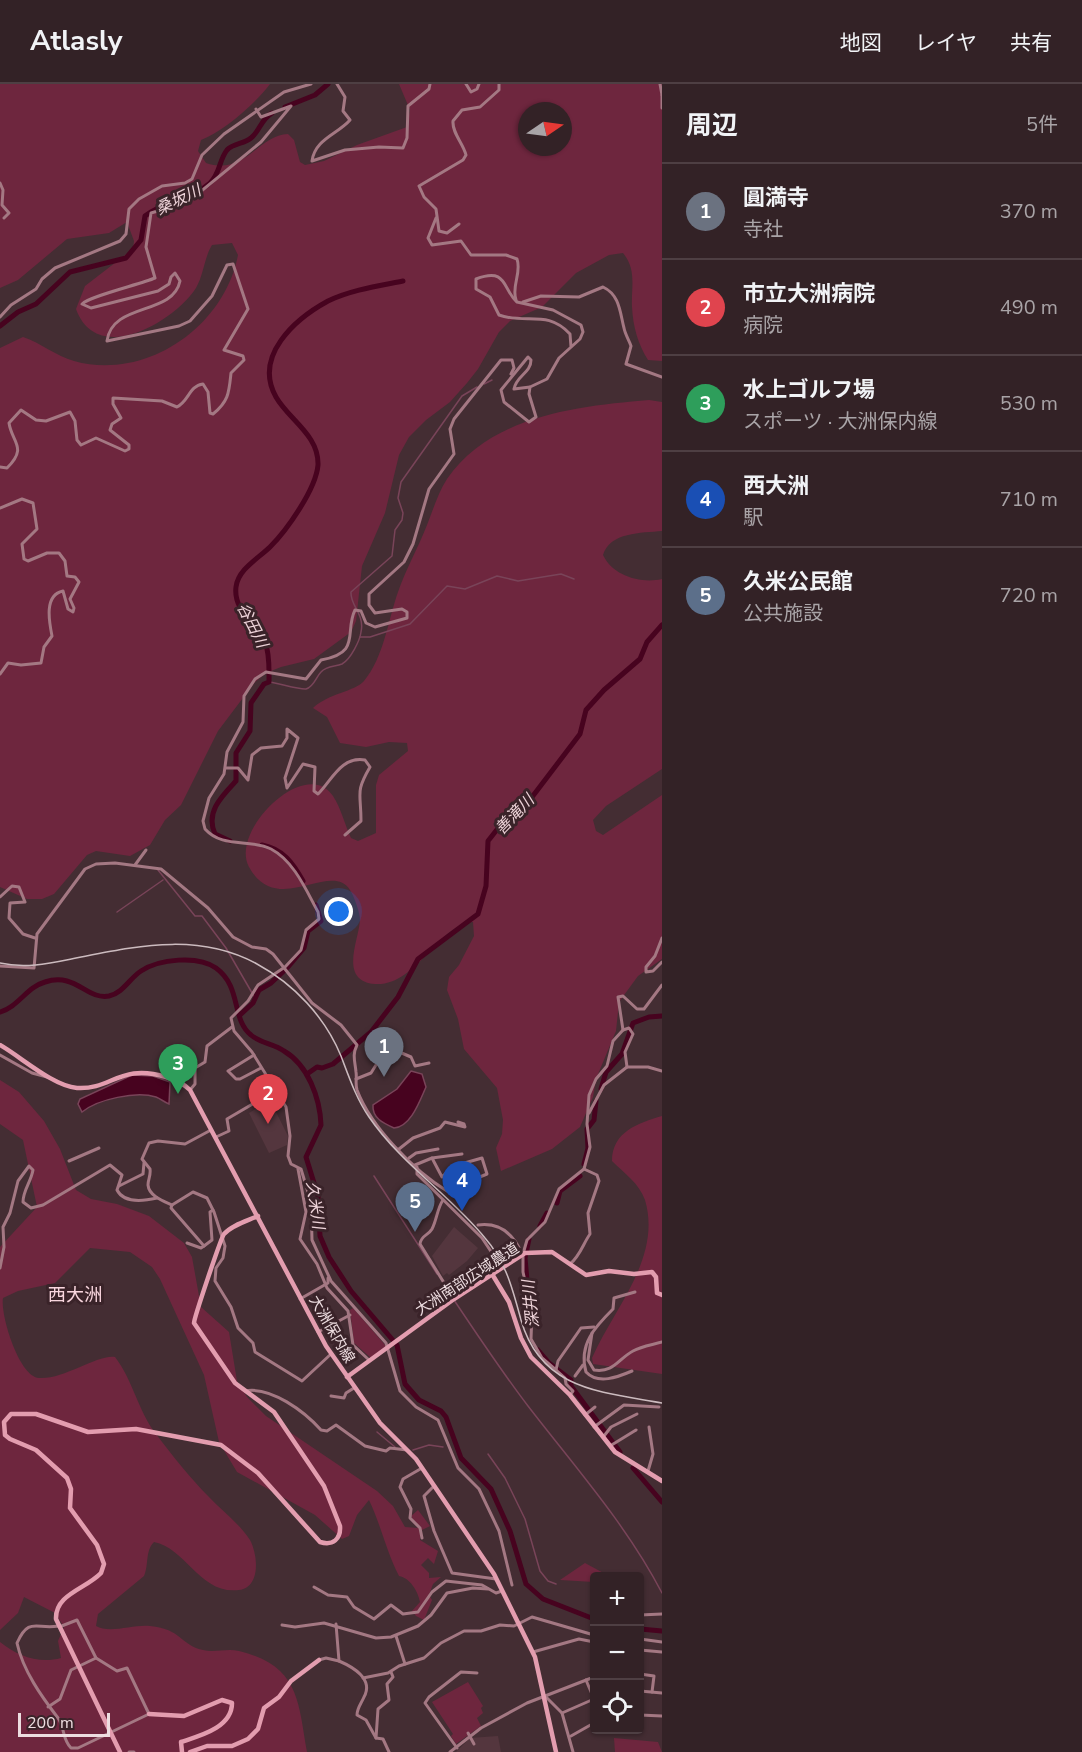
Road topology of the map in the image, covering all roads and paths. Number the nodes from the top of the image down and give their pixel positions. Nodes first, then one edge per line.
1 (311, 84) edge
2 (337, 84) edge
3 (430, 84) edge
4 (466, 84) edge
5 (479, 84) edge
6 (499, 84) edge
7 (660, 84) edge
8 (662, 95) edge
9 (662, 108) edge
10 (256, 109) junction
11 (0, 183) edge
12 (4, 218) dead end
13 (437, 218) junction
14 (459, 224) dead end
15 (519, 302) junction
16 (0, 317) edge
17 (571, 347) junction
18 (512, 374) junction
19 (662, 377) edge
20 (530, 387) junction
21 (0, 467) edge
22 (0, 508) edge
23 (0, 674) edge
24 (226, 768) junction
25 (345, 835) dead end
26 (146, 850) dead end
27 (135, 865) junction
28 (0, 897) edge
29 (36, 938) junction
30 (662, 938) edge
31 (662, 962) edge
32 (0, 966) edge
33 (285, 967) junction
34 (662, 985) edge
35 (232, 1027) junction
36 (623, 1030) junction
37 (399, 1040) dead end
38 (0, 1046) edge
39 (397, 1051) junction
40 (0, 1055) edge
41 (254, 1055) junction
42 (429, 1063) dead end
43 (261, 1067) junction
44 (627, 1067) junction
45 (662, 1071) edge
46 (51, 1078) junction
47 (356, 1079) junction
48 (190, 1090) junction
49 (275, 1091) junction
50 (588, 1115) junction
51 (458, 1122) dead end
52 (212, 1130) junction
53 (216, 1137) junction
54 (99, 1148) dead end
55 (399, 1149) junction
56 (438, 1149) dead end
57 (462, 1154) dead end
58 (408, 1158) junction
59 (432, 1158) junction
60 (69, 1161) dead end
61 (469, 1162) junction
62 (144, 1163) junction
63 (416, 1166) junction
64 (456, 1167) junction
65 (298, 1169) junction
66 (584, 1169) junction
67 (447, 1172) junction
68 (118, 1186) junction
69 (447, 1191) dead end
70 (157, 1198) junction
71 (443, 1200) junction
72 (172, 1205) junction
73 (213, 1210) junction
74 (258, 1216) junction
75 (478, 1225) dead end
76 (223, 1236) junction
77 (187, 1243) dead end
78 (204, 1246) junction
79 (524, 1253) junction
80 (569, 1265) junction
81 (0, 1268) edge
82 (502, 1268) junction
83 (327, 1272) junction
84 (492, 1274) junction
85 (325, 1285) junction
86 (635, 1292) dead end
87 (662, 1295) edge
88 (300, 1299) junction
89 (454, 1299) junction
90 (350, 1315) junction
91 (593, 1329) junction
92 (318, 1332) junction
93 (662, 1342) edge
94 (389, 1347) junction
95 (331, 1354) junction
96 (370, 1360) junction
97 (584, 1364) junction
98 (556, 1369) junction
99 (632, 1371) dead end
100 (575, 1376) dead end
101 (347, 1377) junction
102 (354, 1388) junction
103 (244, 1392) junction
104 (570, 1395) junction
105 (331, 1396) dead end
106 (595, 1407) dead end
107 (659, 1407) dead end
108 (585, 1414) junction
109 (637, 1414) dead end
110 (594, 1427) junction
111 (649, 1427) dead end
112 (636, 1430) dead end
113 (602, 1437) junction
114 (610, 1446) junction
115 (408, 1449) junction
116 (422, 1468) junction
117 (648, 1473) junction
118 (662, 1481) edge
119 (435, 1486) junction
120 (422, 1538) dead end
121 (496, 1579) junction
122 (512, 1585) dead end
123 (314, 1587) dead end
124 (488, 1588) junction
125 (502, 1591) junction
126 (662, 1614) edge
127 (644, 1615) edge
128 (336, 1624) junction
129 (282, 1625) dead end
130 (517, 1625) junction
131 (58, 1627) junction
132 (590, 1634) edge
133 (396, 1636) junction
134 (644, 1640) edge
135 (644, 1640) edge
136 (590, 1641) edge
137 (662, 1643) edge
138 (644, 1650) edge
139 (533, 1652) junction
140 (662, 1652) edge
141 (96, 1658) junction
142 (319, 1660) joint
143 (339, 1661) junction
144 (405, 1664) junction
145 (78, 1666) junction
146 (392, 1672) junction
147 (477, 1673) dead end
148 (644, 1675) edge
149 (363, 1678) junction
150 (590, 1678) edge
151 (586, 1680) junction
152 (590, 1690) edge
153 (644, 1691) edge
154 (652, 1692) junction
155 (662, 1693) edge
156 (544, 1695) junction
157 (590, 1701) edge
158 (48, 1708) junction
159 (562, 1713) junction
160 (149, 1714) junction
161 (644, 1715) edge
162 (662, 1716) edge
163 (590, 1725) edge
164 (110, 1732) junction
165 (468, 1733) dead end
166 (571, 1736) junction
167 (376, 1738) junction
168 (474, 1744) dead end
169 (457, 1748) junction
170 (120, 1752) edge
171 (129, 1752) edge
172 (134, 1752) edge
173 (182, 1752) edge
174 (190, 1752) edge
175 (389, 1752) edge
176 (450, 1752) edge
177 (556, 1752) edge
178 (573, 1752) edge

1 - 10 street
2 - 3 street
4 - 5 street
6 - 13 street
7 - 8 street
8 - 9 street
10 - 16 street
10 - 21 street
11 - 12 street
13 - 14 street
13 - 15 street
15 - 17 street
15 - 17 street
15 - 19 street
17 - 20 street
18 - 20 street
18 - 20 street
18 - 24 street
22 - 23 street
24 - 25 street
24 - 33 street
26 - 27 street
27 - 29 street
27 - 33 street
28 - 29 street
29 - 32 street
30 - 31 street
33 - 35 street
33 - 47 street
34 - 36 street
35 - 41 street
35 - 48 street
36 - 44 street
36 - 50 street
37 - 39 street
38 - 46 street
39 - 42 street
39 - 47 street
40 - 46 street
41 - 43 street
41 - 43 street
43 - 49 street
44 - 45 street
44 - 50 street
46 - 48 street
47 - 55 street
48 - 52 street, 大洲保内線
49 - 53 street
49 - 65 street
50 - 66 street
51 - 55 street
52 - 53 street, 大洲保内線
52 - 62 street
53 - 74 street, 大洲保内線
54 - 60 street
55 - 58 street
56 - 58 street
57 - 59 street
58 - 63 street
59 - 63 street
59 - 67 street
61 - 61 street
61 - 64 street
62 - 68 street
62 - 70 street
63 - 69 street
63 - 71 street
64 - 67 street
64 - 67 street
65 - 83 street
65 - 85 street
66 - 79 street
66 - 80 street
68 - 70 street
68 - 81 street
70 - 72 street
71 - 82 street
71 - 89 street
72 - 73 street
72 - 78 street
73 - 76 street
73 - 78 street
74 - 76 street
74 - 88 street, 大洲保内線
75 - 79 street
76 - 95 street
76 - 103 street
77 - 78 street
79 - 80 street, 大洲南部広域農道
79 - 82 street, 大洲南部広域農道
79 - 98 street
80 - 87 street, 大洲南部広域農道
82 - 84 street, 大洲南部広域農道
83 - 85 street
83 - 94 street
84 - 89 street, 大洲南部広域農道
84 - 104 street
85 - 88 street
85 - 90 street
86 - 91 street
88 - 92 street, 大洲保内線
89 - 94 street, 大洲南部広域農道
90 - 92 street
90 - 96 street
91 - 93 street
91 - 97 street
91 - 98 street
92 - 95 street, 大洲保内線
94 - 96 street, 大洲南部広域農道
94 - 122 street
95 - 101 street, 大洲保内線
96 - 101 street, 大洲南部広域農道
97 - 99 street
97 - 100 street
98 - 104 street
101 - 102 street, 大洲保内線
102 - 105 street
102 - 115 street, 大洲保内線
103 - 115 street
103 - 131 street
104 - 108 street
106 - 108 street
107 - 110 street
108 - 110 street
109 - 113 street
110 - 113 street
111 - 117 street
112 - 114 street
113 - 114 street
114 - 117 street
115 - 116 street, 大洲保内線
116 - 119 street, 大洲保内線
116 - 120 street
117 - 118 street
119 - 121 street, 大洲保内線
119 - 121 street
121 - 125 street, 大洲保内線
123 - 124 street
124 - 125 street
124 - 133 street
125 - 130 street, 大洲保内線
126 - 127 street
128 - 129 street
128 - 133 street
128 - 143 street
130 - 132 street
130 - 139 street, 大洲保内線
130 - 144 street
131 - 141 street
131 - 145 street
131 - 158 street
133 - 144 street
134 - 137 street
135 - 137 street
136 - 139 street
138 - 140 street
139 - 156 street, 大洲保内線
141 - 145 street
141 - 160 street
142 - 143 street
142 - 174 street
143 - 149 street
144 - 146 street
145 - 158 street
145 - 164 street
146 - 149 street
146 - 167 street
147 - 169 street
148 - 154 street
149 - 167 street
150 - 151 street
151 - 152 street
151 - 156 street
153 - 154 street
154 - 155 street
156 - 159 street
156 - 169 street
156 - 177 street, 大洲保内線
157 - 159 street
158 - 164 street
159 - 166 street
160 - 164 street
160 - 173 street
161 - 162 street
163 - 166 street
164 - 170 street
165 - 168 street, bridge
166 - 178 street
167 - 175 street
169 - 176 street
171 - 172 street

